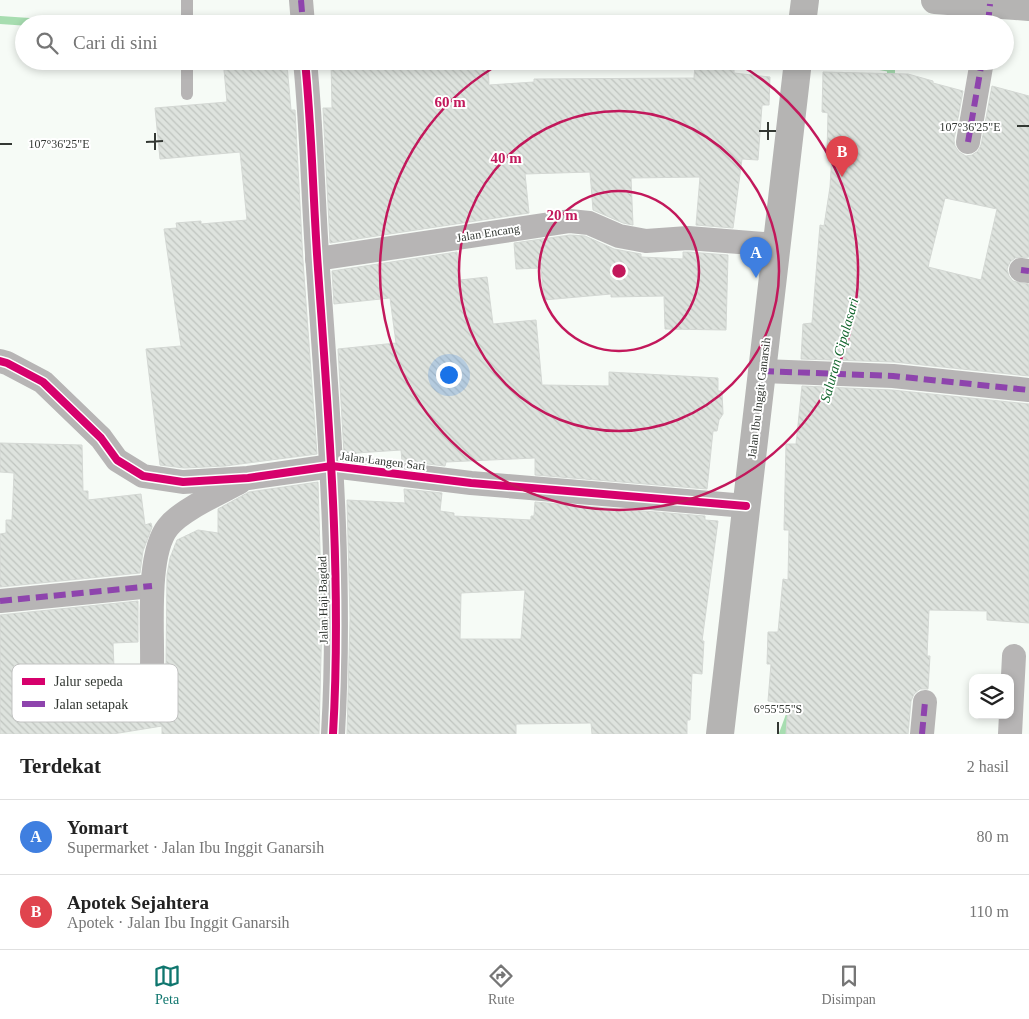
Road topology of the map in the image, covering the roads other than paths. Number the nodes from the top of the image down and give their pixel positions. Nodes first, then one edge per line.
1 (187, 0) edge
2 (301, 0) edge
3 (805, 0) edge
4 (935, 0) edge
5 (1029, 7) edge
6 (989, 14) edge
7 (187, 15) edge
8 (302, 15) edge
9 (803, 15) edge
10 (187, 70) edge
11 (306, 70) edge
12 (797, 70) edge
13 (980, 70) edge
14 (187, 94) dead end
15 (968, 142) dead end
16 (776, 245) junction
17 (317, 259) junction
18 (0, 361) edge
19 (762, 371) junction
20 (1029, 390) edge
21 (332, 466) junction
22 (248, 478) junction
23 (746, 506) junction
24 (152, 586) junction
25 (0, 601) edge
26 (1014, 656) dead end
27 (152, 664) edge
28 (925, 702) dead end
29 (333, 734) edge
30 (720, 734) edge
31 (922, 734) edge
32 (1010, 734) edge

1 - 7 lane
2 - 8 street
3 - 9 main road
4 - 6 main road
5 - 6 main road
10 - 14 lane
11 - 17 street, Jalan Langen Sari
12 - 16 main road, Jalan Ibu Inggit Ganarsih
13 - 15 street
16 - 17 street, Jalan Encang
16 - 19 main road, Jalan Ibu Inggit Ganarsih
17 - 21 street, Jalan Langen Sari
18 - 22 street
19 - 20 street
19 - 23 main road, Jalan Ibu Inggit Ganarsih
21 - 22 street
21 - 23 street, Jalan Langen Sari
21 - 29 street, Jalan Haji Bagdad
22 - 24 street
23 - 30 main road, Jalan Ibu Inggit Ganarsih
24 - 25 street
24 - 27 street
26 - 32 street
28 - 31 street

